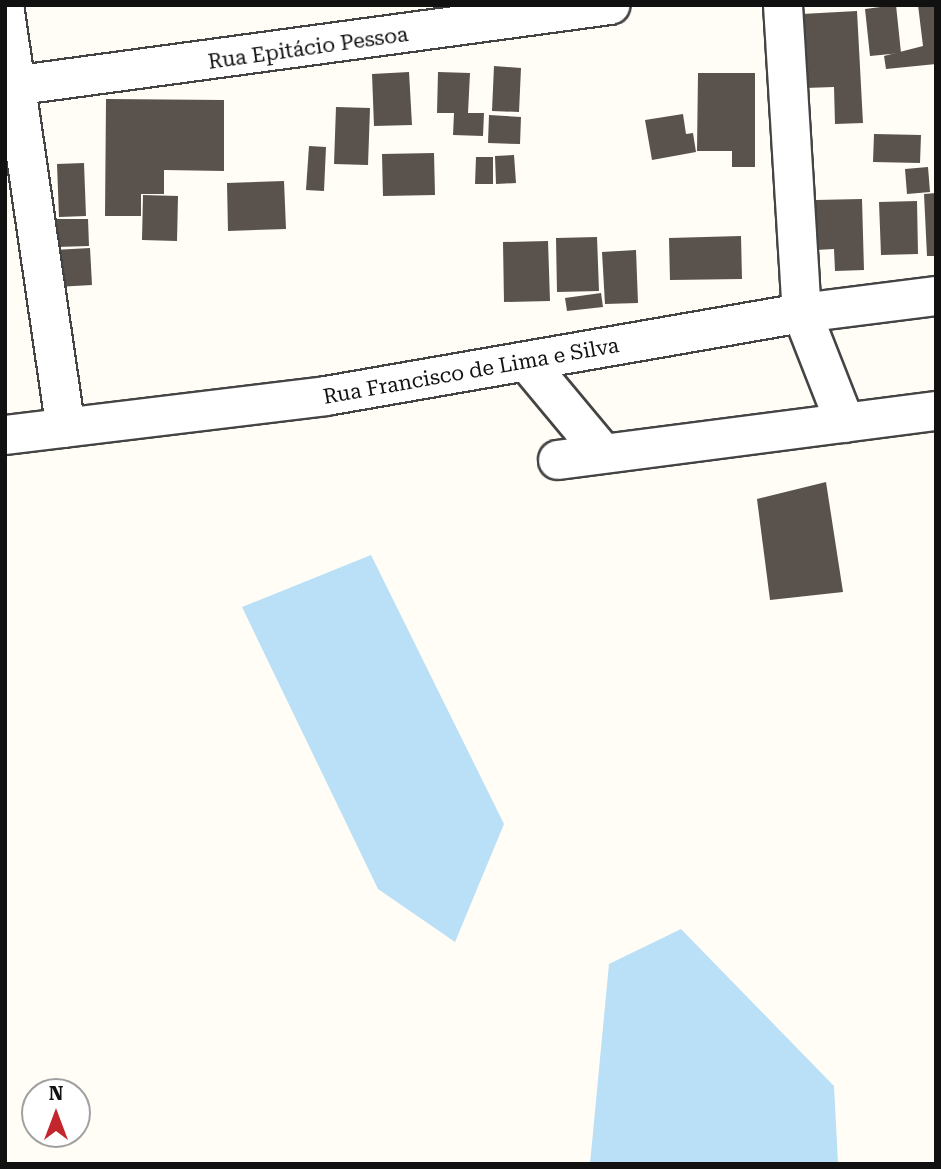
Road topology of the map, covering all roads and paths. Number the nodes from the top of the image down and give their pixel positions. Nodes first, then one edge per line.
1 (610, 5) edge
2 (783, 5) edge
3 (5, 12) edge
4 (9, 87) edge
5 (936, 296) edge
6 (802, 313) junction
7 (527, 362) junction
8 (936, 411) edge
9 (845, 423) junction
10 (66, 428) junction
11 (5, 435) edge
12 (602, 452) junction
13 (558, 460) dead end

1 - 4 street, Rua Epitácio Pessoa
2 - 6 street
3 - 4 street
4 - 10 street
5 - 6 street, Rua Francisco de Lima e Silva
6 - 7 street, Rua Francisco de Lima e Silva
6 - 9 street
7 - 10 street, Rua Francisco de Lima e Silva
7 - 12 street
8 - 9 street
9 - 12 street
10 - 11 street, Rua Francisco de Lima e Silva
12 - 13 street

